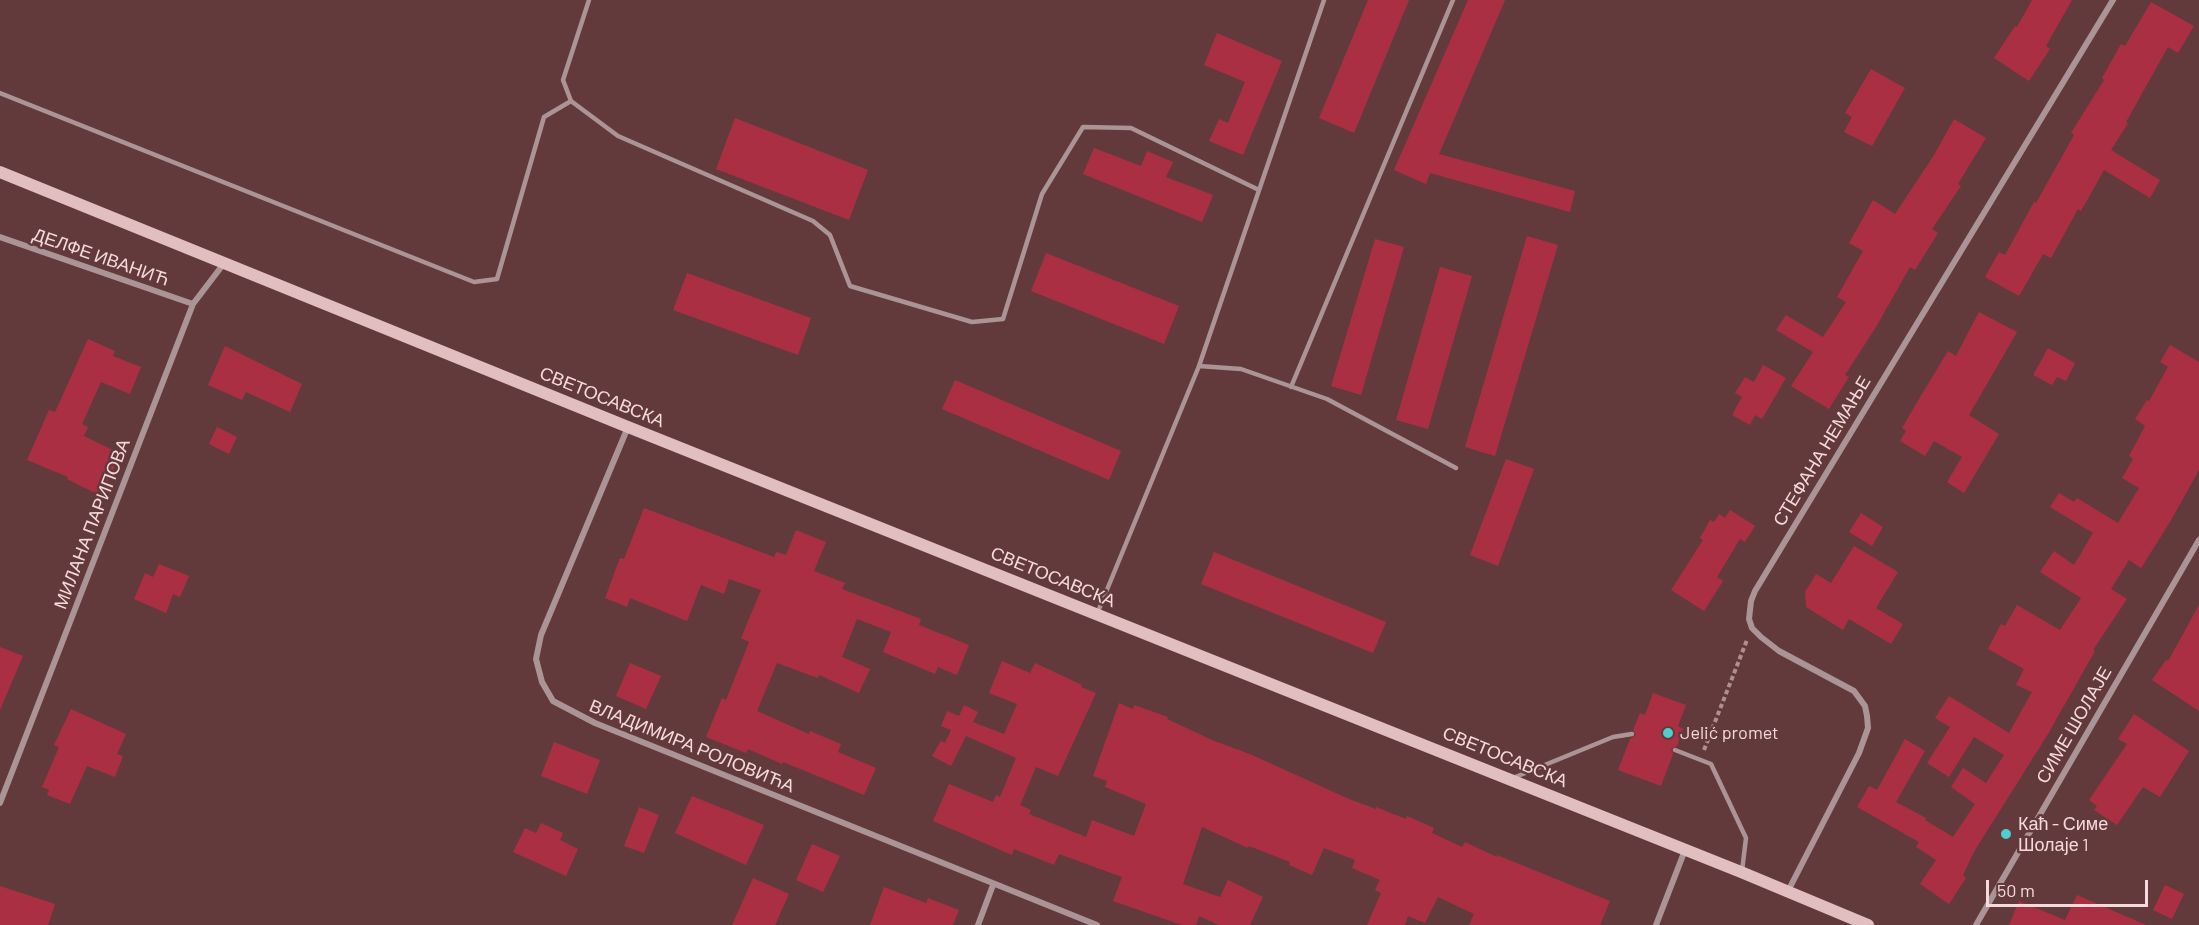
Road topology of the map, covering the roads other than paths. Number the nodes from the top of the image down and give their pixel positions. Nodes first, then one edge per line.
1 (588, 0) edge
2 (1324, 0) edge
3 (1453, 0) edge
4 (2113, 0) edge
5 (0, 93) edge
6 (570, 101) junction
7 (0, 172) edge
8 (1259, 190) junction
9 (0, 237) edge
10 (225, 262) junction
11 (193, 304) junction
12 (1199, 366) junction
13 (1291, 387) junction
14 (628, 427) junction
15 (1456, 468) dead end
16 (2199, 540) edge
17 (1097, 614) junction
18 (1632, 734) dead end
19 (1675, 750) dead end
20 (1510, 779) junction
21 (0, 803) edge
22 (1686, 850) junction
23 (1742, 872) junction
24 (993, 885) junction
25 (1788, 892) junction
26 (978, 925) edge
27 (1097, 925) edge
28 (1656, 925) edge
29 (1868, 925) edge
30 (1976, 925) edge

1 - 6 lane
2 - 8 lane
3 - 13 lane
4 - 25 street, СТЕФАНА НЕМАЊЕ
5 - 6 lane
6 - 8 lane
7 - 10 main road, СВЕТОСАВСКА
8 - 12 lane
9 - 11 street, ДЕЛФЕ ИВАНИЋ
10 - 11 street, МИЛАНА ПАРИПОВА
10 - 14 main road, СВЕТОСАВСКА
11 - 21 street, МИЛАНА ПАРИПОВА
12 - 13 lane
12 - 17 lane
13 - 15 lane
14 - 17 main road, СВЕТОСАВСКА
14 - 24 street, ВЛАДИМИРА РОЛОВИЋА
16 - 30 street, СИМЕ ШОЛАЈЕ
17 - 20 main road, СВЕТОСАВСКА
18 - 20 lane
19 - 23 lane
20 - 22 main road, СВЕТОСАВСКА
22 - 23 main road, СВЕТОСАВСКА
22 - 28 street
23 - 25 main road, СВЕТОСАВСКА
24 - 26 street
24 - 27 street, ВЛАДИМИРА РОЛОВИЋА
25 - 29 main road, СВЕТОСАВСКА

